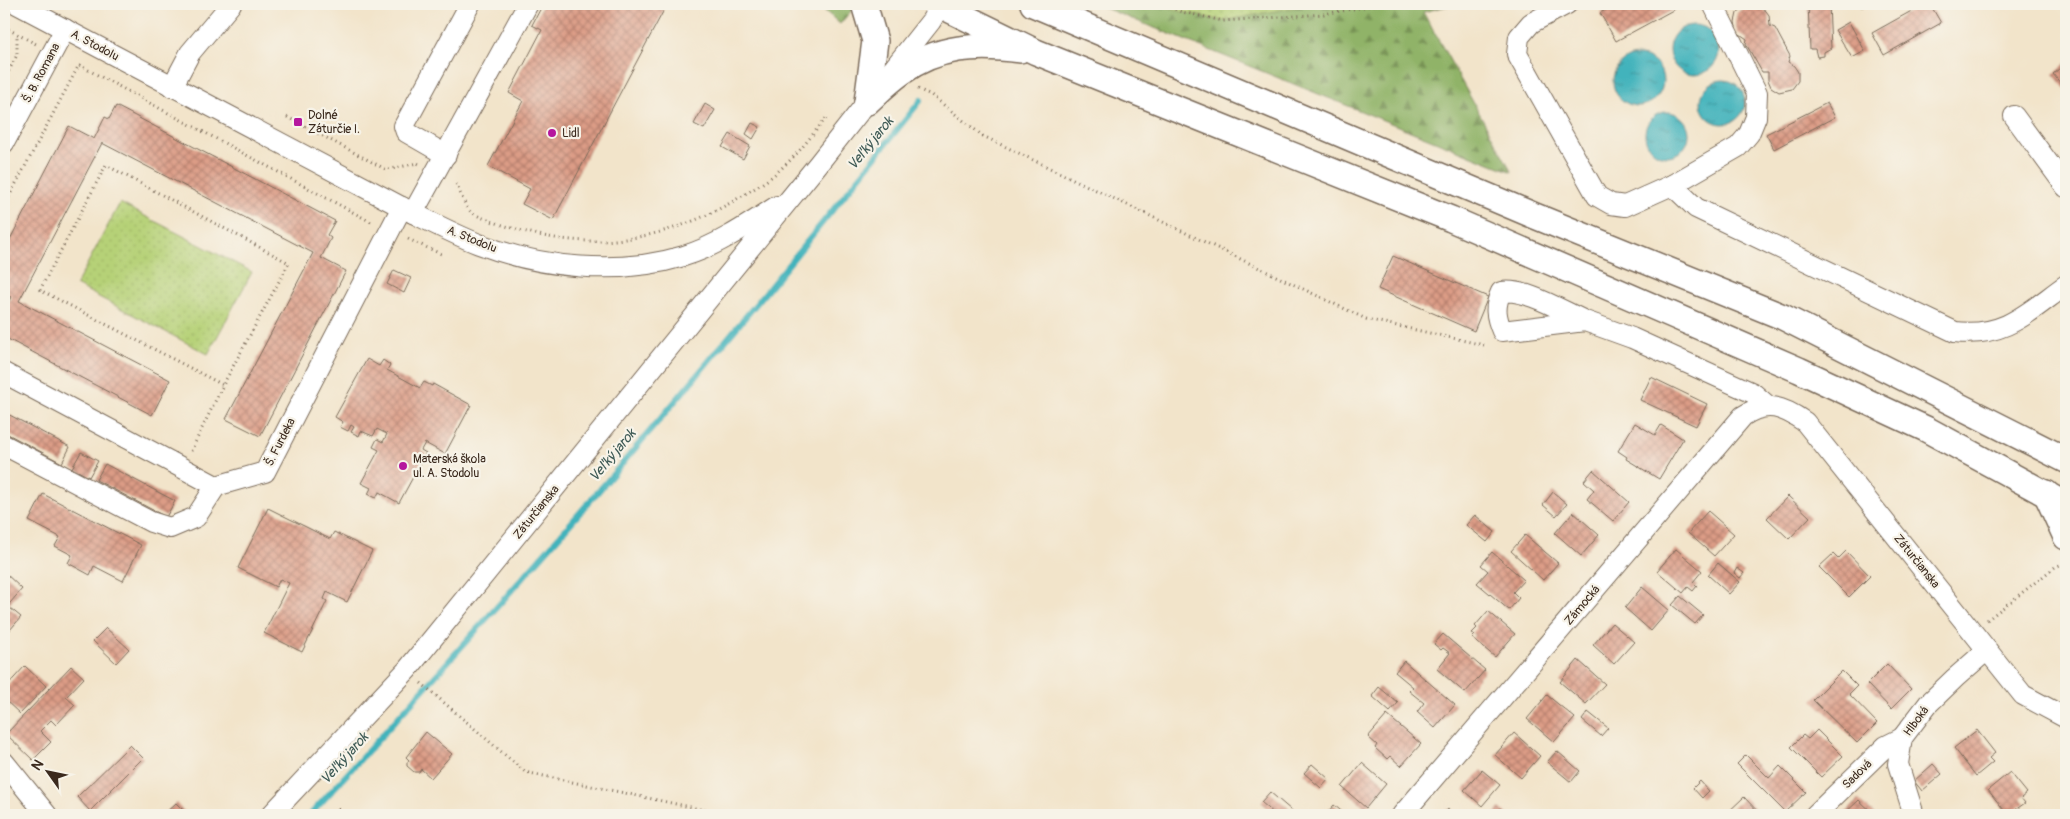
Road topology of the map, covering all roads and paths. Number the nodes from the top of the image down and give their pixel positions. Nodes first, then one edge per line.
1 (17, 4) edge
2 (231, 4) edge
3 (470, 4) edge
4 (528, 4) edge
5 (864, 4) edge
6 (940, 4) edge
7 (1033, 4) edge
8 (1161, 4) edge
9 (1381, 4) edge
10 (1568, 4) edge
11 (1714, 4) edge
12 (4, 27) edge
13 (65, 29) junction
14 (1036, 52) junction
15 (4, 80) edge
16 (172, 87) junction
17 (911, 88) dead end
18 (867, 102) junction
19 (831, 113) dead end
20 (2014, 116) dead end
21 (286, 117) dead end
22 (4, 143) edge
23 (446, 155) junction
24 (425, 167) dead end
25 (456, 184) dead end
26 (1672, 184) junction
27 (2066, 187) edge
28 (790, 199) junction
29 (4, 206) edge
30 (408, 210) junction
31 (389, 231) junction
32 (441, 254) dead end
33 (2066, 285) edge
34 (1585, 321) dead end
35 (1484, 345) dead end
36 (4, 374) edge
37 (223, 385) junction
38 (1768, 406) junction
39 (4, 445) edge
40 (198, 455) dead end
41 (2066, 460) edge
42 (216, 486) junction
43 (2056, 499) edge
44 (2066, 537) edge
45 (2065, 563) dead end
46 (1972, 631) junction
47 (1988, 650) junction
48 (419, 681) dead end
49 (2066, 718) edge
50 (1902, 738) junction
51 (4, 762) edge
52 (47, 815) edge
53 (272, 815) edge
54 (728, 815) edge
55 (1402, 815) edge
56 (1815, 815) edge
57 (1914, 815) edge

1 - 13 street, A. Stodolu
2 - 16 street
3 - 23 street
4 - 23 street, Š. Furdeka
5 - 18 main road
6 - 14 main road
6 - 18 street, Záturčianska
7 - 41 main road
8 - 9 path
10 - 26 street
11 - 26 street
12 - 15 path
13 - 16 street, A. Stodolu
13 - 22 street, Š. B. Romana
14 - 18 main road
14 - 43 main road
16 - 30 street, A. Stodolu
17 - 35 path
18 - 28 street, Záturčianska
19 - 25 path
20 - 27 street
21 - 24 path
23 - 30 street, Š. Furdeka
26 - 33 street
28 - 30 street, A. Stodolu
28 - 53 street, Záturčianska
29 - 31 path
30 - 31 street, Š. Furdeka
31 - 32 path
31 - 42 street, Š. Furdeka
34 - 38 street
36 - 42 street
37 - 37 path
37 - 40 path
38 - 46 street, Záturčianska
38 - 55 street, Zámocká
39 - 42 street
43 - 44 main road
45 - 46 path
46 - 47 street, Záturčianska
47 - 49 street, Záturčianska
47 - 50 street, Hlboká
48 - 54 path
50 - 56 street, Sadová
50 - 57 street, Hlboká
51 - 52 street

